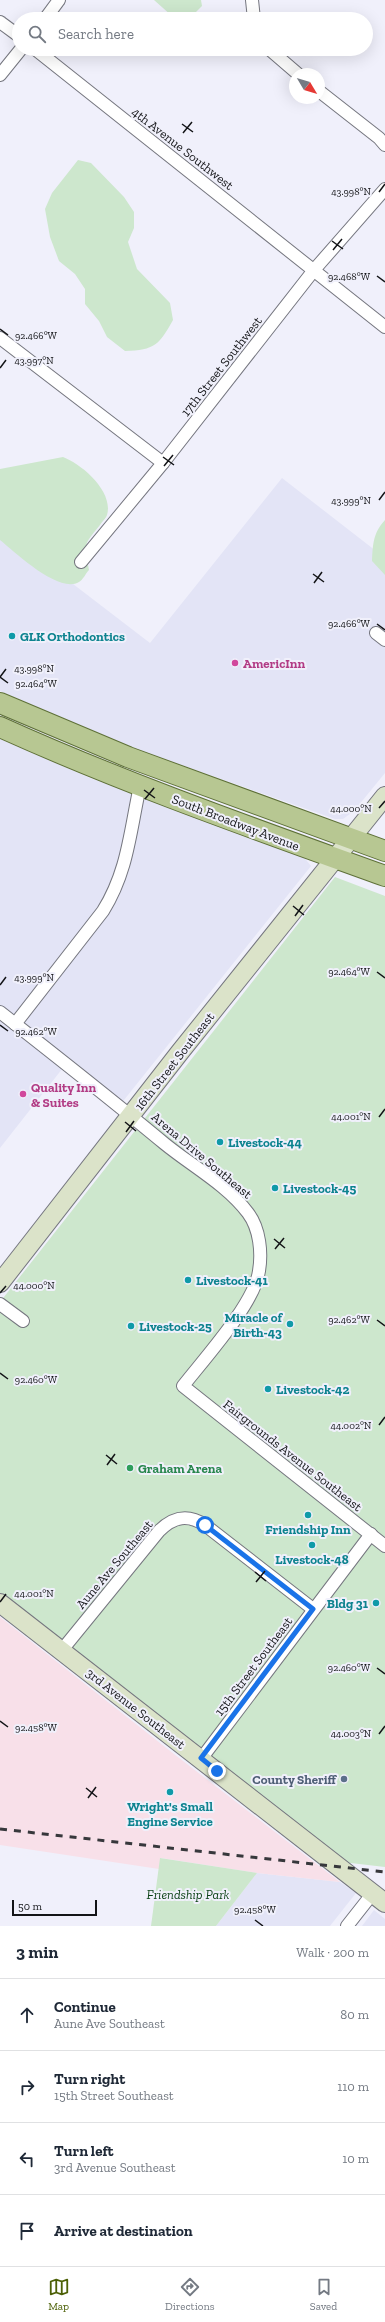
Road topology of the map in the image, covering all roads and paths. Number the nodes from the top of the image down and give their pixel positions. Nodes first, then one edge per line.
1 (60, 0) edge
2 (252, 0) edge
3 (51, 12) edge
4 (253, 12) edge
5 (0, 22) edge
6 (12, 31) edge
7 (15, 56) edge
8 (44, 56) edge
9 (277, 56) edge
10 (291, 68) edge
11 (0, 75) edge
12 (325, 96) edge
13 (385, 145) edge
14 (385, 189) edge
15 (314, 270) junction
16 (385, 327) edge
17 (385, 331) edge
18 (0, 338) edge
19 (163, 463) junction
20 (81, 562) dead end
21 (0, 703) edge
22 (0, 727) edge
23 (140, 786) junction
24 (385, 796) edge
25 (351, 837) junction
26 (385, 851) edge
27 (334, 859) junction
28 (385, 876) edge
29 (0, 1012) edge
30 (15, 1024) junction
31 (131, 1114) junction
32 (0, 1283) edge
33 (0, 1304) edge
34 (23, 1321) dead end
35 (183, 1386) joint
36 (371, 1534) junction
37 (385, 1546) edge
38 (0, 1603) edge
39 (313, 1609) junction
40 (62, 1650) junction
41 (201, 1758) junction
42 (379, 1898) edge
43 (347, 1926) edge

1 - 3 street
2 - 4 street
5 - 6 street
7 - 11 street
8 - 15 street, 4th Avenue Southwest
9 - 10 street
12 - 13 street
14 - 15 street, 17th Street Southwest
15 - 16 street, 4th Avenue Southwest
15 - 17 street, 4th Avenue Southwest
15 - 19 street, 17th Street Southwest
18 - 19 street
19 - 20 street, 17th Street Southwest
21 - 25 main road, South Broadway Avenue
22 - 23 main road, South Broadway Avenue
23 - 27 main road, South Broadway Avenue
23 - 30 street
24 - 25 main road, 16th Street Southeast
25 - 26 main road, South Broadway Avenue
25 - 27 main road, 16th Street Southeast
27 - 28 main road, South Broadway Avenue
27 - 31 main road, 16th Street Southeast
29 - 30 street, Arena Drive Southeast
30 - 31 street, Arena Drive Southeast
31 - 32 main road, 16th Street Southeast
31 - 35 street, Arena Drive Southeast
33 - 34 street
35 - 36 street, Fairgrounds Avenue Southeast
36 - 37 street, Fairgrounds Avenue Southeast
36 - 39 street, 15th Street Southeast
38 - 40 main road, 3rd Avenue Southeast
39 - 40 street, Aune Ave Southeast
39 - 41 street, 15th Street Southeast
40 - 41 main road, 3rd Avenue Southeast
41 - 42 main road, 3rd Avenue Southeast
42 - 43 street

